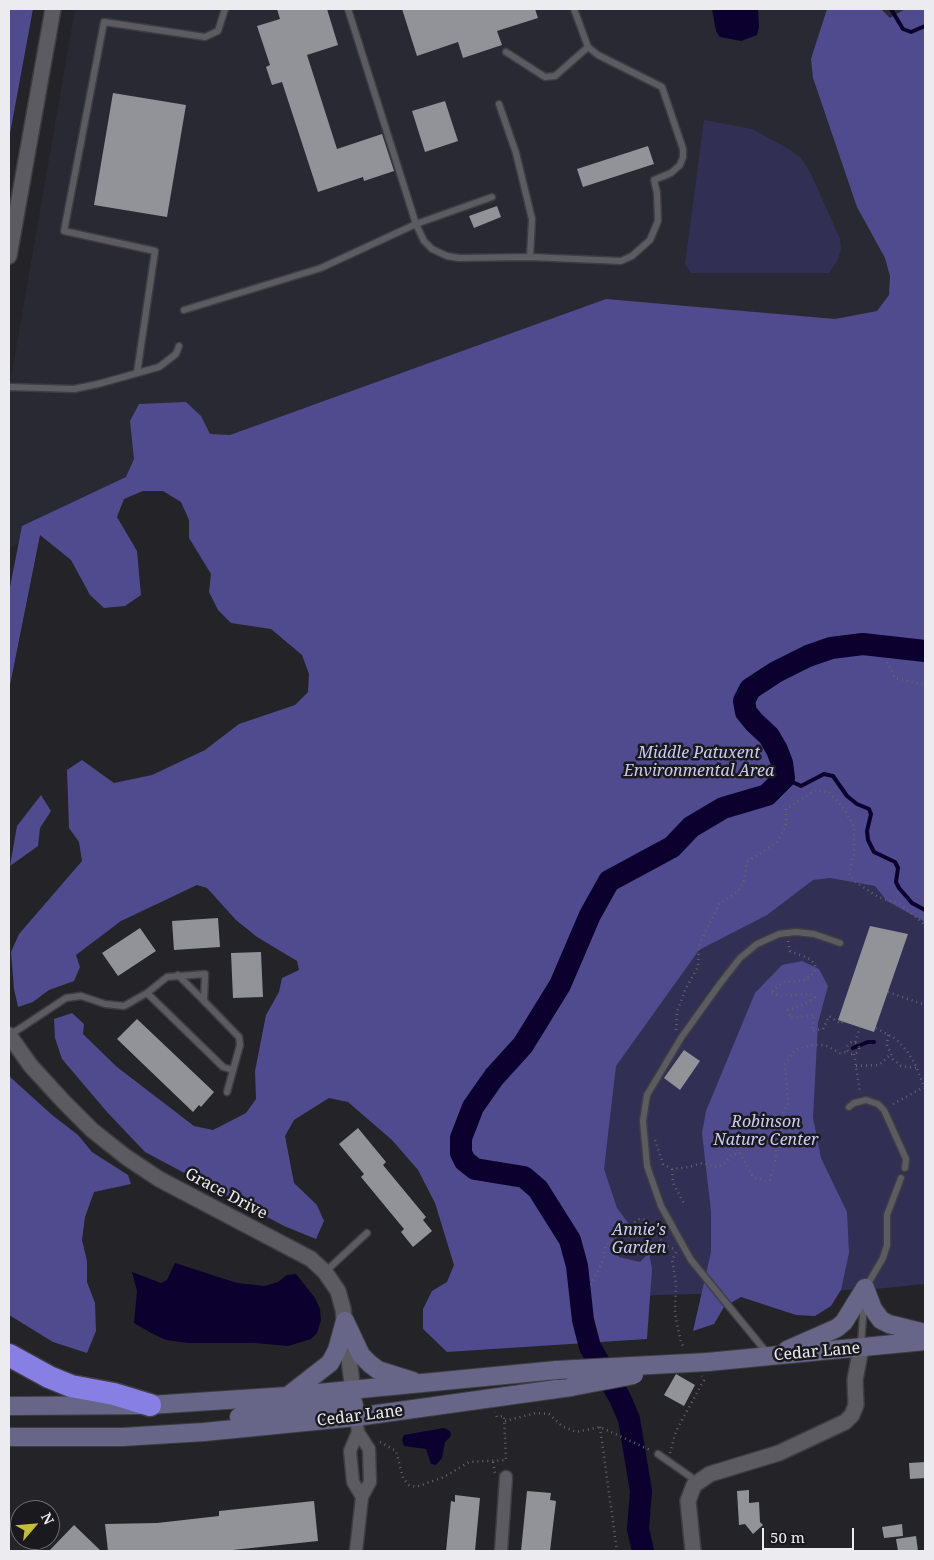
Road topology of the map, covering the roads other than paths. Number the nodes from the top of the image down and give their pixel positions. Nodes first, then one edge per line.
1 (53, 9) edge
2 (225, 9) edge
3 (348, 9) edge
4 (574, 9) edge
5 (588, 47) junction
6 (506, 52) dead end
7 (499, 104) dead end
8 (492, 197) dead end
9 (416, 224) junction
10 (9, 256) edge
11 (530, 257) junction
12 (184, 310) dead end
13 (179, 346) dead end
14 (137, 373) junction
15 (9, 387) edge
16 (840, 943) dead end
17 (178, 976) junction
18 (147, 993) junction
19 (204, 1001) junction
20 (9, 1036) edge
21 (233, 1070) junction
22 (227, 1092) dead end
23 (849, 1107) dead end
24 (905, 1168) dead end
25 (900, 1178) dead end
26 (367, 1234) dead end
27 (325, 1272) junction
28 (865, 1288) junction
29 (345, 1321) junction
30 (925, 1333) edge
31 (925, 1341) edge
32 (861, 1348) junction
33 (9, 1355) edge
34 (770, 1356) junction
35 (708, 1362) junction
36 (422, 1383) junction
37 (288, 1396) junction
38 (150, 1405) junction
39 (9, 1406) edge
40 (355, 1411) junction
41 (9, 1425) edge
42 (9, 1437) edge
43 (658, 1454) road end
44 (506, 1477) dead end
45 (698, 1482) junction
46 (362, 1497) junction
47 (356, 1551) edge
48 (501, 1551) edge
49 (693, 1551) edge

1 - 10 street
2 - 14 lane
3 - 9 lane
4 - 5 lane
5 - 6 lane
5 - 11 lane
7 - 11 lane
8 - 9 lane
9 - 11 lane
9 - 12 lane
13 - 14 lane
14 - 15 lane
16 - 34 lane
17 - 18 lane
17 - 19 lane
17 - 19 lane
18 - 20 lane
18 - 21 lane
19 - 21 lane
20 - 27 street, Grace Drive
21 - 22 lane
23 - 24 lane
25 - 28 lane
26 - 27 lane
27 - 29 street, Grace Drive
28 - 30 main road
28 - 32 lane
28 - 34 main road
29 - 36 main road
29 - 37 main road
29 - 40 street, Grace Drive
31 - 32 main road, Cedar Lane
32 - 34 main road, Cedar Lane
32 - 45 street
33 - 38 highway
34 - 35 main road, Cedar Lane
35 - 36 main road, Cedar Lane, bridge
35 - 40 main road, Cedar Lane, bridge
36 - 40 main road, Cedar Lane
37 - 38 main road, Cedar Lane
37 - 40 main road, Cedar Lane
38 - 39 main road, Cedar Lane
40 - 41 main road
40 - 42 main road, Cedar Lane
40 - 46 street
40 - 46 street
43 - 45 lane
44 - 48 street
45 - 49 street
46 - 47 street

